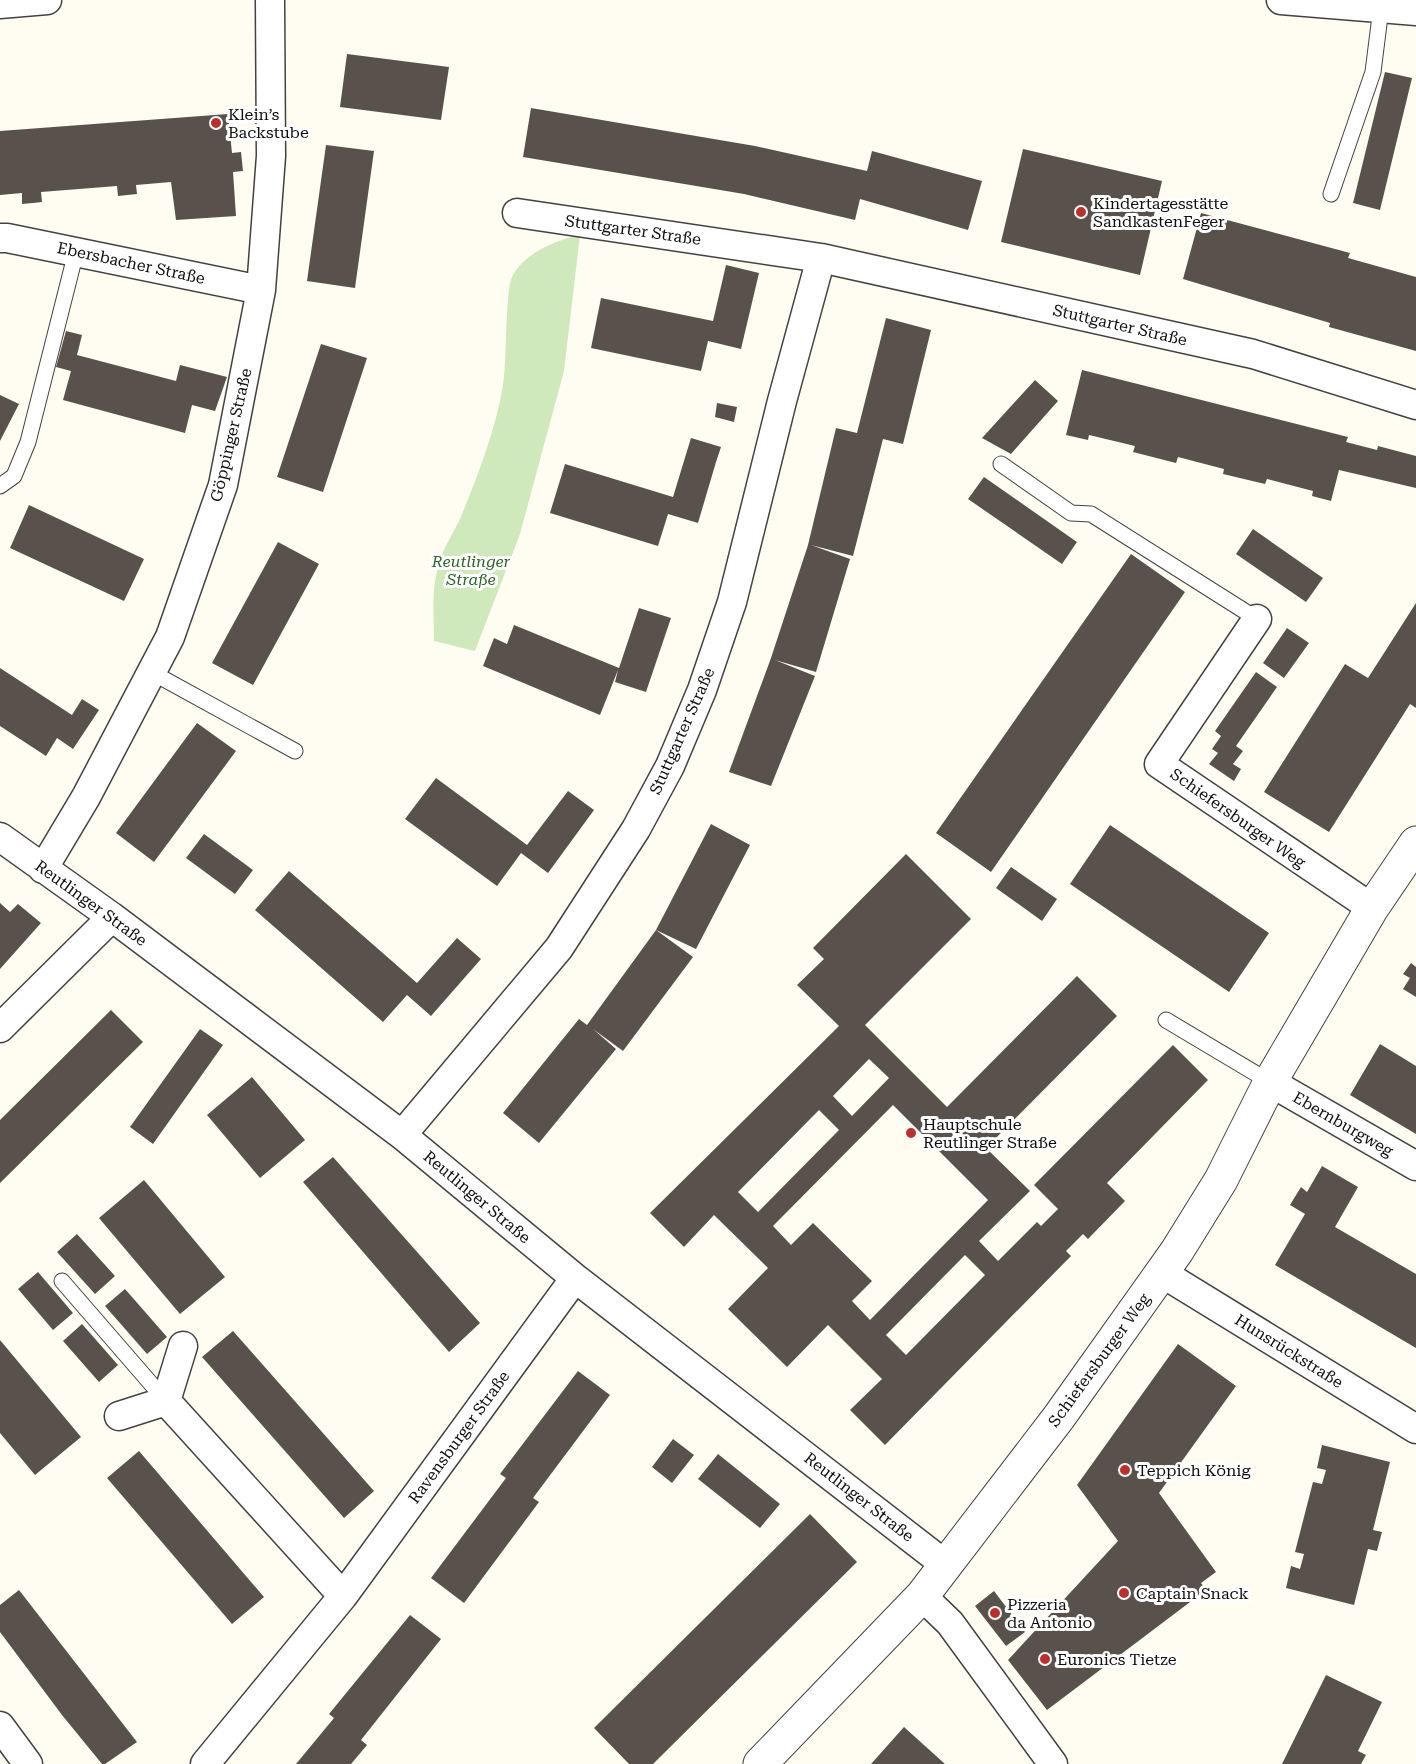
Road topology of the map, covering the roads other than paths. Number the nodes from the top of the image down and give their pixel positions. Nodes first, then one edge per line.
1 (47, 0) edge
2 (270, 0) edge
3 (1281, 0) edge
4 (0, 4) edge
5 (1381, 8) junction
6 (1416, 11) edge
7 (1331, 194) dead end
8 (517, 213) dead end
9 (0, 238) edge
10 (76, 252) junction
11 (821, 258) junction
12 (261, 291) junction
13 (1416, 405) edge
14 (1001, 464) dead end
15 (0, 486) edge
16 (1257, 620) joint
17 (153, 673) junction
18 (295, 751) dead end
19 (0, 837) edge
20 (1416, 843) edge
21 (44, 869) junction
22 (1372, 908) junction
23 (112, 917) junction
24 (1166, 1020) dead end
25 (0, 1028) edge
26 (1270, 1082) junction
27 (402, 1135) junction
28 (1416, 1166) edge
29 (1162, 1273) junction
30 (575, 1278) junction
31 (62, 1281) dead end
32 (183, 1346) dead end
33 (166, 1401) junction
34 (118, 1416) dead end
35 (1416, 1429) edge
36 (947, 1566) junction
37 (343, 1596) junction
38 (922, 1596) junction
39 (0, 1726) edge
40 (28, 1764) edge
41 (205, 1764) edge
42 (760, 1764) edge
43 (1053, 1764) edge

1 - 4 street
2 - 12 street, Göppinger Straße
3 - 5 street
5 - 6 street
5 - 7 lane
8 - 11 street, Stuttgarter Straße
9 - 10 street, Ebersbacher Straße
10 - 12 street, Ebersbacher Straße
10 - 15 lane
11 - 13 street, Stuttgarter Straße
11 - 27 street, Stuttgarter Straße
12 - 17 street, Göppinger Straße
14 - 16 lane
16 - 22 street, Schiefersburger Weg
17 - 18 lane
17 - 21 street, Göppinger Straße
19 - 21 street, Reutlinger Straße
20 - 22 street, Schiefersburger Weg
21 - 23 street, Reutlinger Straße
22 - 26 street, Schiefersburger Weg
23 - 25 street
23 - 27 street, Reutlinger Straße
24 - 26 lane
26 - 28 street, Ebernburgweg
26 - 29 street, Schiefersburger Weg
27 - 30 street, Reutlinger Straße
29 - 35 street, Hunsrückstraße
29 - 36 street, Schiefersburger Weg
30 - 36 street, Reutlinger Straße
30 - 37 street, Ravensburger Straße
31 - 33 lane
32 - 33 street
33 - 34 street
33 - 37 street
36 - 38 street, Schiefersburger Weg
37 - 41 street, Ravensburger Straße
38 - 42 street, Schiefersburger Weg
38 - 43 street
39 - 40 street

